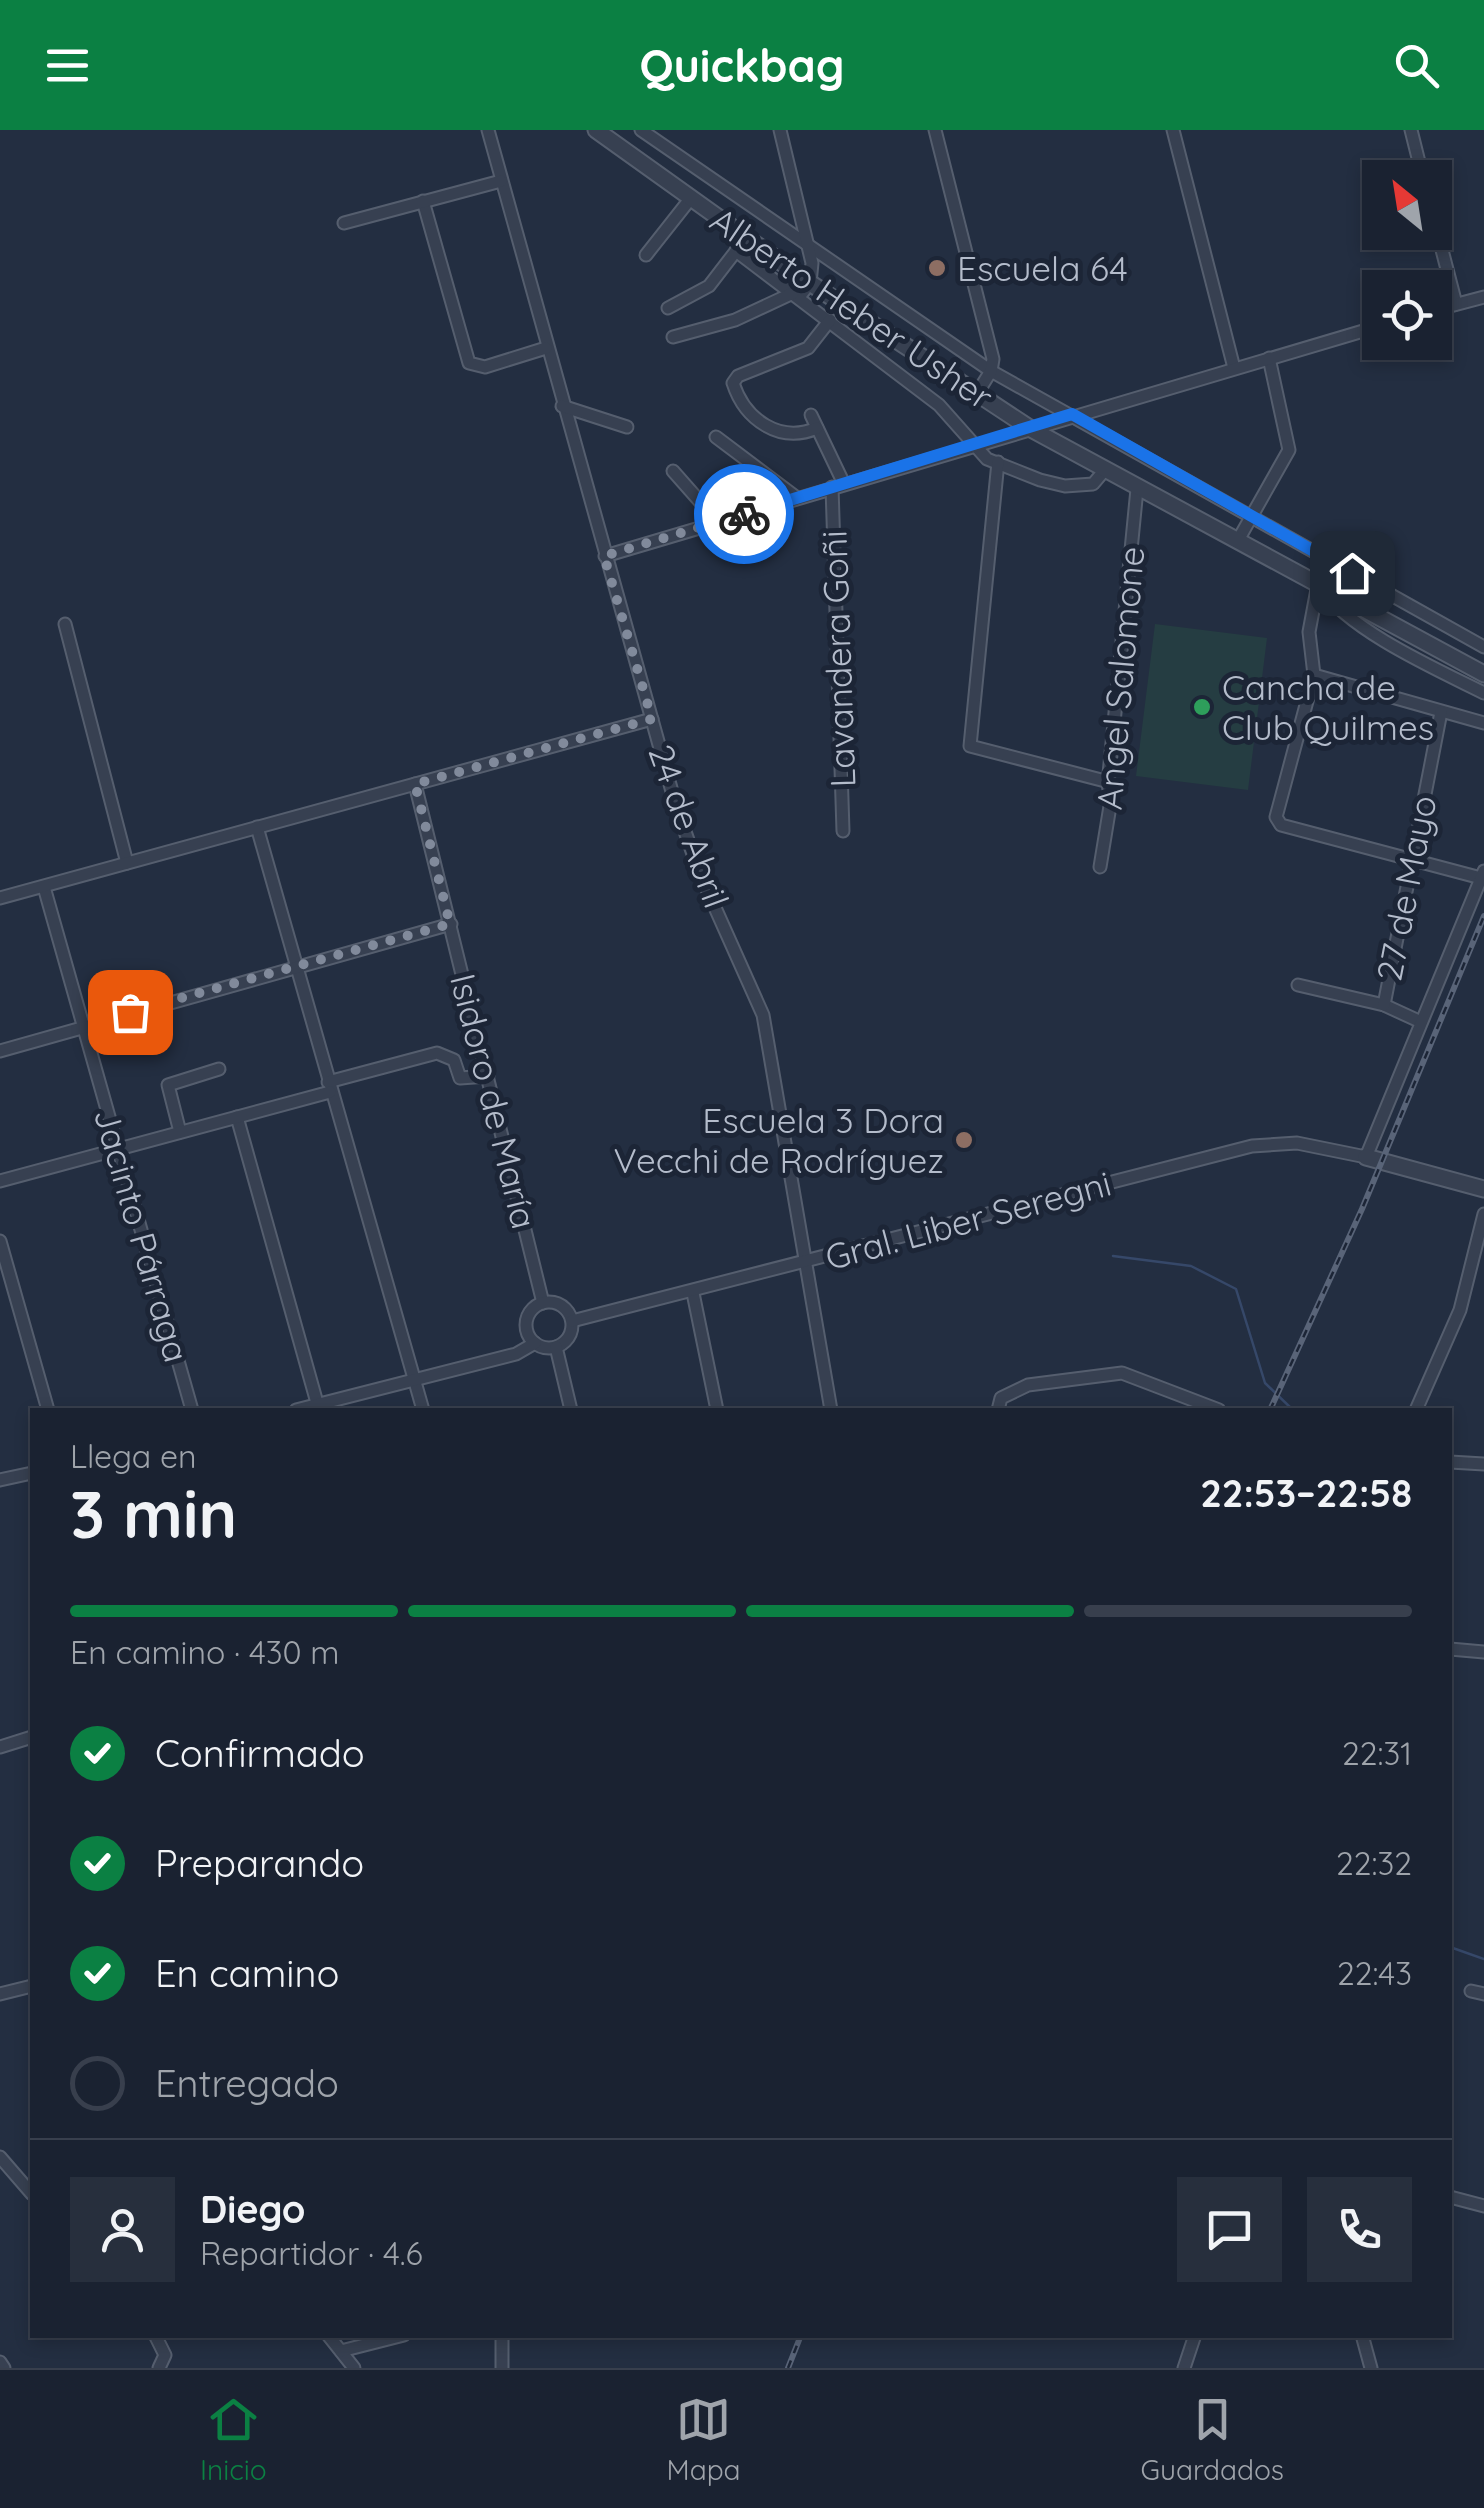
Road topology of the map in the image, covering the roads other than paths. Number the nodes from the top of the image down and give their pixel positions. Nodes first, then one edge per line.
1 (488, 130) edge
2 (596, 130) edge
3 (640, 130) edge
4 (780, 130) edge
5 (935, 130) edge
6 (1173, 130) edge
7 (1411, 130) edge
8 (626, 151) junction
9 (1419, 160) edge
10 (501, 181) junction
11 (727, 190) junction
12 (691, 198) junction
13 (423, 201) junction
14 (711, 212) junction
15 (344, 223) dead end
16 (741, 234) junction
17 (810, 248) junction
18 (1442, 250) edge
19 (736, 251) junction
20 (646, 255) dead end
21 (801, 291) junction
22 (1484, 297) edge
23 (1456, 304) junction
24 (1452, 305) edge
25 (668, 308) dead end
26 (830, 320) junction
27 (1362, 331) edge
28 (672, 337) dead end
29 (546, 348) junction
30 (1269, 358) junction
31 (1234, 368) junction
32 (991, 370) junction
33 (976, 395) junction
34 (562, 406) junction
35 (1072, 414) junction
36 (811, 415) dead end
37 (627, 427) dead end
38 (817, 428) junction
39 (1031, 428) junction
40 (716, 437) dead end
41 (972, 446) junction
42 (998, 462) junction
43 (673, 471) dead end
44 (1104, 471) junction
45 (838, 486) junction
46 (1137, 489) junction
47 (797, 498) junction
48 (1251, 518) junction
49 (718, 522) junction
50 (1237, 542) junction
51 (604, 556) junction
52 (1318, 584) junction
53 (65, 624) dead end
54 (1484, 647) edge
55 (1484, 674) edge
56 (1314, 675) junction
57 (1484, 693) edge
58 (1441, 712) junction
59 (652, 719) junction
60 (1484, 723) edge
61 (1109, 782) junction
62 (415, 784) junction
63 (257, 827) junction
64 (843, 832) dead end
65 (1411, 860) junction
66 (127, 863) junction
67 (1100, 867) dead end
68 (1483, 875) edge
69 (44, 887) junction
70 (0, 898) edge
71 (450, 924) junction
72 (297, 966) junction
73 (1298, 985) dead end
74 (1384, 1006) junction
75 (1421, 1022) junction
76 (84, 1029) junction
77 (0, 1051) edge
78 (219, 1069) dead end
79 (488, 1076) junction
80 (329, 1087) junction
81 (237, 1117) junction
82 (180, 1132) junction
83 (118, 1149) junction
84 (1366, 1157) junction
85 (0, 1181) edge
86 (1484, 1189) edge
87 (1484, 1214) edge
88 (0, 1241) edge
89 (808, 1264) junction
90 (693, 1293) junction
91 (543, 1303) junction
92 (572, 1321) junction
93 (535, 1343) junction
94 (556, 1347) junction
95 (415, 1380) junction
96 (1000, 1404) edge
97 (47, 1408) edge
98 (191, 1408) edge
99 (318, 1408) edge
100 (422, 1408) edge
101 (571, 1408) edge
102 (717, 1408) edge
103 (830, 1408) edge
104 (1214, 1408) edge
105 (1417, 1408) edge
106 (1452, 1462) edge
107 (1484, 1464) edge
108 (30, 1472) edge
109 (0, 1480) edge
110 (1452, 1649) edge
111 (1484, 1652) edge
112 (30, 1738) edge
113 (0, 1746) edge
114 (30, 1986) edge
115 (0, 1994) edge
116 (0, 2157) edge
117 (30, 2192) edge
118 (1452, 2198) edge
119 (1484, 2206) edge
120 (156, 2338) edge
121 (330, 2338) edge
122 (392, 2338) edge
123 (502, 2338) edge
124 (1194, 2338) edge
125 (1363, 2338) edge
126 (341, 2351) junction
127 (159, 2368) edge
128 (354, 2368) edge
129 (502, 2368) edge
130 (1184, 2368) edge
131 (1370, 2368) edge

1 - 10 street, 24 de Abril
2 - 8 street, Alberto Heber Usher
3 - 8 street
3 - 11 street, Alberto Heber Usher
4 - 17 street
5 - 32 street
6 - 31 street
7 - 9 street
8 - 12 street, Alberto Heber Usher
10 - 13 street
10 - 29 street, 24 de Abril
11 - 14 street
11 - 17 street, Alberto Heber Usher
12 - 14 street, Alberto Heber Usher
12 - 20 street
13 - 15 street
13 - 29 street
14 - 16 street, Alberto Heber Usher
16 - 19 street
16 - 21 street, Alberto Heber Usher
17 - 21 street
17 - 32 street, Alberto Heber Usher
18 - 23 street
19 - 21 street
19 - 25 street
21 - 26 street
21 - 28 street
21 - 33 street, Alberto Heber Usher
22 - 23 street
23 - 24 street
26 - 38 street
26 - 41 street
27 - 30 street
29 - 34 street, 24 de Abril
30 - 31 street
30 - 48 street
31 - 35 street
32 - 33 street
32 - 35 street, Alberto Heber Usher
33 - 39 street, Alberto Heber Usher
34 - 37 street
34 - 51 street, 24 de Abril
35 - 39 street
35 - 48 street, Alberto Heber Usher
36 - 38 street
38 - 45 street
39 - 41 street
39 - 44 street, Alberto Heber Usher
40 - 47 street
41 - 42 street
41 - 45 street
42 - 44 street
42 - 61 street
43 - 49 street
44 - 46 street, Alberto Heber Usher
45 - 47 street
45 - 64 street, Lavandera Goñi
46 - 50 street, Alberto Heber Usher
46 - 61 street, Angel Salomone
47 - 49 street
48 - 50 street
48 - 54 street, Alberto Heber Usher
49 - 51 street
50 - 52 street, Alberto Heber Usher
51 - 59 street, 24 de Abril
52 - 55 street, Alberto Heber Usher
52 - 56 street
52 - 57 street
53 - 66 street
56 - 58 street
56 - 65 street
58 - 60 street
58 - 65 street, 27 de Mayo
59 - 62 street
59 - 89 street, 24 de Abril
61 - 67 street, Angel Salomone
62 - 63 street
62 - 71 street, Isidoro de María
63 - 66 street
63 - 72 street
65 - 68 street
65 - 74 street, 27 de Mayo
66 - 69 street
68 - 75 street
69 - 70 street
69 - 76 street, Jacinto Párraga
71 - 72 street
71 - 79 street, Isidoro de María
72 - 76 street
72 - 80 street
73 - 74 street
74 - 75 street
75 - 84 street
76 - 77 street
76 - 83 street, Jacinto Párraga
78 - 82 street
79 - 80 street
79 - 91 street, Isidoro de María
80 - 81 street
80 - 95 street
81 - 82 street
81 - 99 street
82 - 83 street
83 - 85 street
83 - 98 street, Jacinto Párraga
84 - 86 street
84 - 89 street, Gral. Liber Seregni
87 - 105 street
88 - 97 street
89 - 90 street, Gral. Liber Seregni
89 - 103 street, 24 de Abril
90 - 92 street, Gral. Liber Seregni
90 - 102 street
91 - 92 street
91 - 93 street
92 - 94 street
93 - 94 street
93 - 95 street
94 - 101 street
95 - 99 street
95 - 100 street
96 - 104 street
106 - 107 street
108 - 109 street
110 - 111 street
112 - 113 street
114 - 115 street
116 - 117 street
118 - 119 street
120 - 127 street
121 - 126 street
122 - 126 street
123 - 129 street
124 - 130 street
125 - 131 street
126 - 128 street

